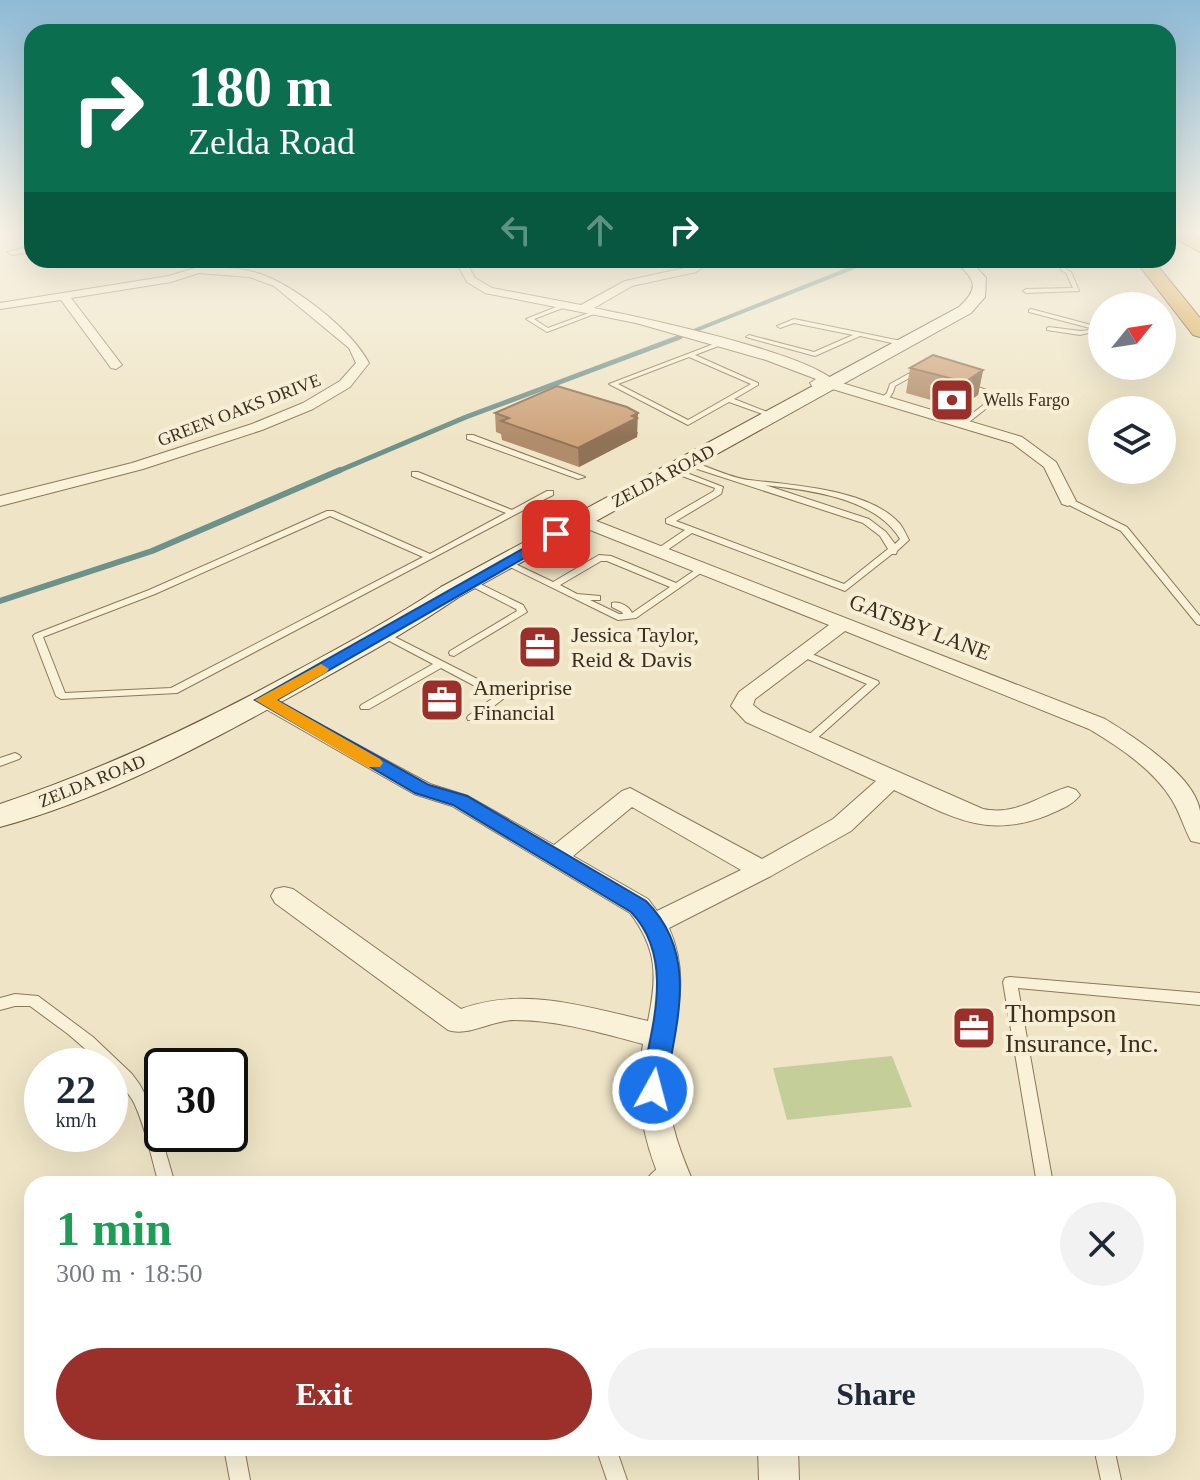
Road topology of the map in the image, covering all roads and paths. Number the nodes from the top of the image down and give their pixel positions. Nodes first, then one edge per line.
1 (38, 300) edge
2 (67, 300) edge
3 (298, 300) edge
4 (539, 300) edge
5 (599, 300) edge
6 (975, 300) edge
7 (1176, 300) edge
8 (566, 305) junction
9 (0, 306) edge
10 (585, 308) junction
11 (599, 311) junction
12 (1031, 311) dead end
13 (780, 326) dead end
14 (1049, 329) dead end
15 (1200, 331) edge
16 (761, 333) dead end
17 (858, 334) junction
18 (901, 343) junction
19 (747, 344) junction
20 (723, 345) junction
21 (689, 355) junction
22 (116, 365) dead end
23 (931, 374) edge
24 (958, 382) edge
25 (830, 384) junction
26 (729, 400) junction
27 (881, 401) junction
28 (773, 416) junction
29 (964, 424) junction
30 (470, 437) dead end
31 (681, 467) junction
32 (415, 474) dead end
33 (581, 477) dead end
34 (753, 482) junction
35 (550, 493) dead end
36 (537, 500) junction
37 (0, 501) edge
38 (1068, 501) joint
39 (513, 513) junction
40 (581, 520) junction
41 (691, 530) junction
42 (660, 551) junction
43 (893, 552) junction
44 (430, 557) junction
45 (504, 562) junction
46 (704, 568) junction
47 (470, 582) junction
48 (554, 585) junction
49 (677, 586) junction
50 (580, 596) junction
51 (597, 598) dead end
52 (615, 605) dead end
53 (628, 616) junction
54 (1200, 622) edge
55 (844, 623) junction
56 (383, 634) junction
57 (454, 653) dead end
58 (802, 653) junction
59 (441, 664) junction
60 (264, 700) junction
61 (365, 707) dead end
62 (472, 718) dead end
63 (809, 740) junction
64 (15, 757) dead end
65 (0, 762) edge
66 (891, 780) junction
67 (1068, 795) dead end
68 (0, 816) edge
69 (1200, 835) edge
70 (556, 857) junction
71 (762, 870) junction
72 (284, 896) dead end
73 (655, 923) junction
74 (1200, 999) edge
75 (0, 1004) edge
76 (661, 1036) junction
77 (165, 1176) edge
78 (666, 1176) edge
79 (1044, 1176) edge
80 (236, 1456) edge
81 (609, 1456) edge
82 (778, 1456) edge
83 (1106, 1456) edge
84 (240, 1480) edge
85 (617, 1480) edge
86 (779, 1480) edge
87 (1111, 1480) edge

1 - 9 street
2 - 22 street
3 - 37 street, GREEN OAKS DRIVE
4 - 8 street
5 - 10 street
6 - 18 main road, ZELDA ROAD
7 - 15 highway
8 - 10 street
8 - 11 lane
10 - 11 street
11 - 20 street
12 - 14 lane
13 - 17 lane
16 - 19 lane
17 - 18 lane
17 - 19 lane
18 - 25 main road, ZELDA ROAD
19 - 20 street
19 - 25 street
20 - 21 lane
21 - 26 lane
21 - 26 lane
23 - 27 lane
24 - 29 lane
25 - 27 street
25 - 28 main road, ZELDA ROAD
26 - 28 lane
27 - 29 street
28 - 31 main road, ZELDA ROAD
29 - 38 street
30 - 33 lane
31 - 34 lane
31 - 40 main road, ZELDA ROAD
31 - 41 lane
32 - 39 lane
34 - 43 lane
34 - 43 lane
35 - 36 lane
36 - 39 lane
36 - 40 lane
38 - 54 lane
39 - 44 lane
40 - 42 street, GATSBY LANE
40 - 45 main road, ZELDA ROAD
41 - 42 lane
41 - 43 lane
42 - 46 street, GATSBY LANE
44 - 44 lane
45 - 47 main road, ZELDA ROAD
45 - 48 lane
46 - 49 lane
46 - 55 street, GATSBY LANE
47 - 56 main road, ZELDA ROAD
47 - 57 lane
48 - 49 lane
48 - 50 lane
49 - 53 lane
50 - 51 lane
50 - 53 lane
52 - 53 lane
55 - 58 street
55 - 69 street, GATSBY LANE
56 - 59 lane
56 - 60 main road, ZELDA ROAD
58 - 63 street
58 - 63 lane
59 - 61 lane
59 - 62 lane
60 - 68 main road, ZELDA ROAD
60 - 70 street
63 - 66 street
64 - 65 lane
66 - 67 street
66 - 71 street
70 - 71 street
70 - 73 street
71 - 73 street
72 - 76 street
73 - 76 street
74 - 79 lane
75 - 77 lane
76 - 78 street
80 - 84 lane
81 - 85 lane
82 - 86 street
83 - 87 lane

